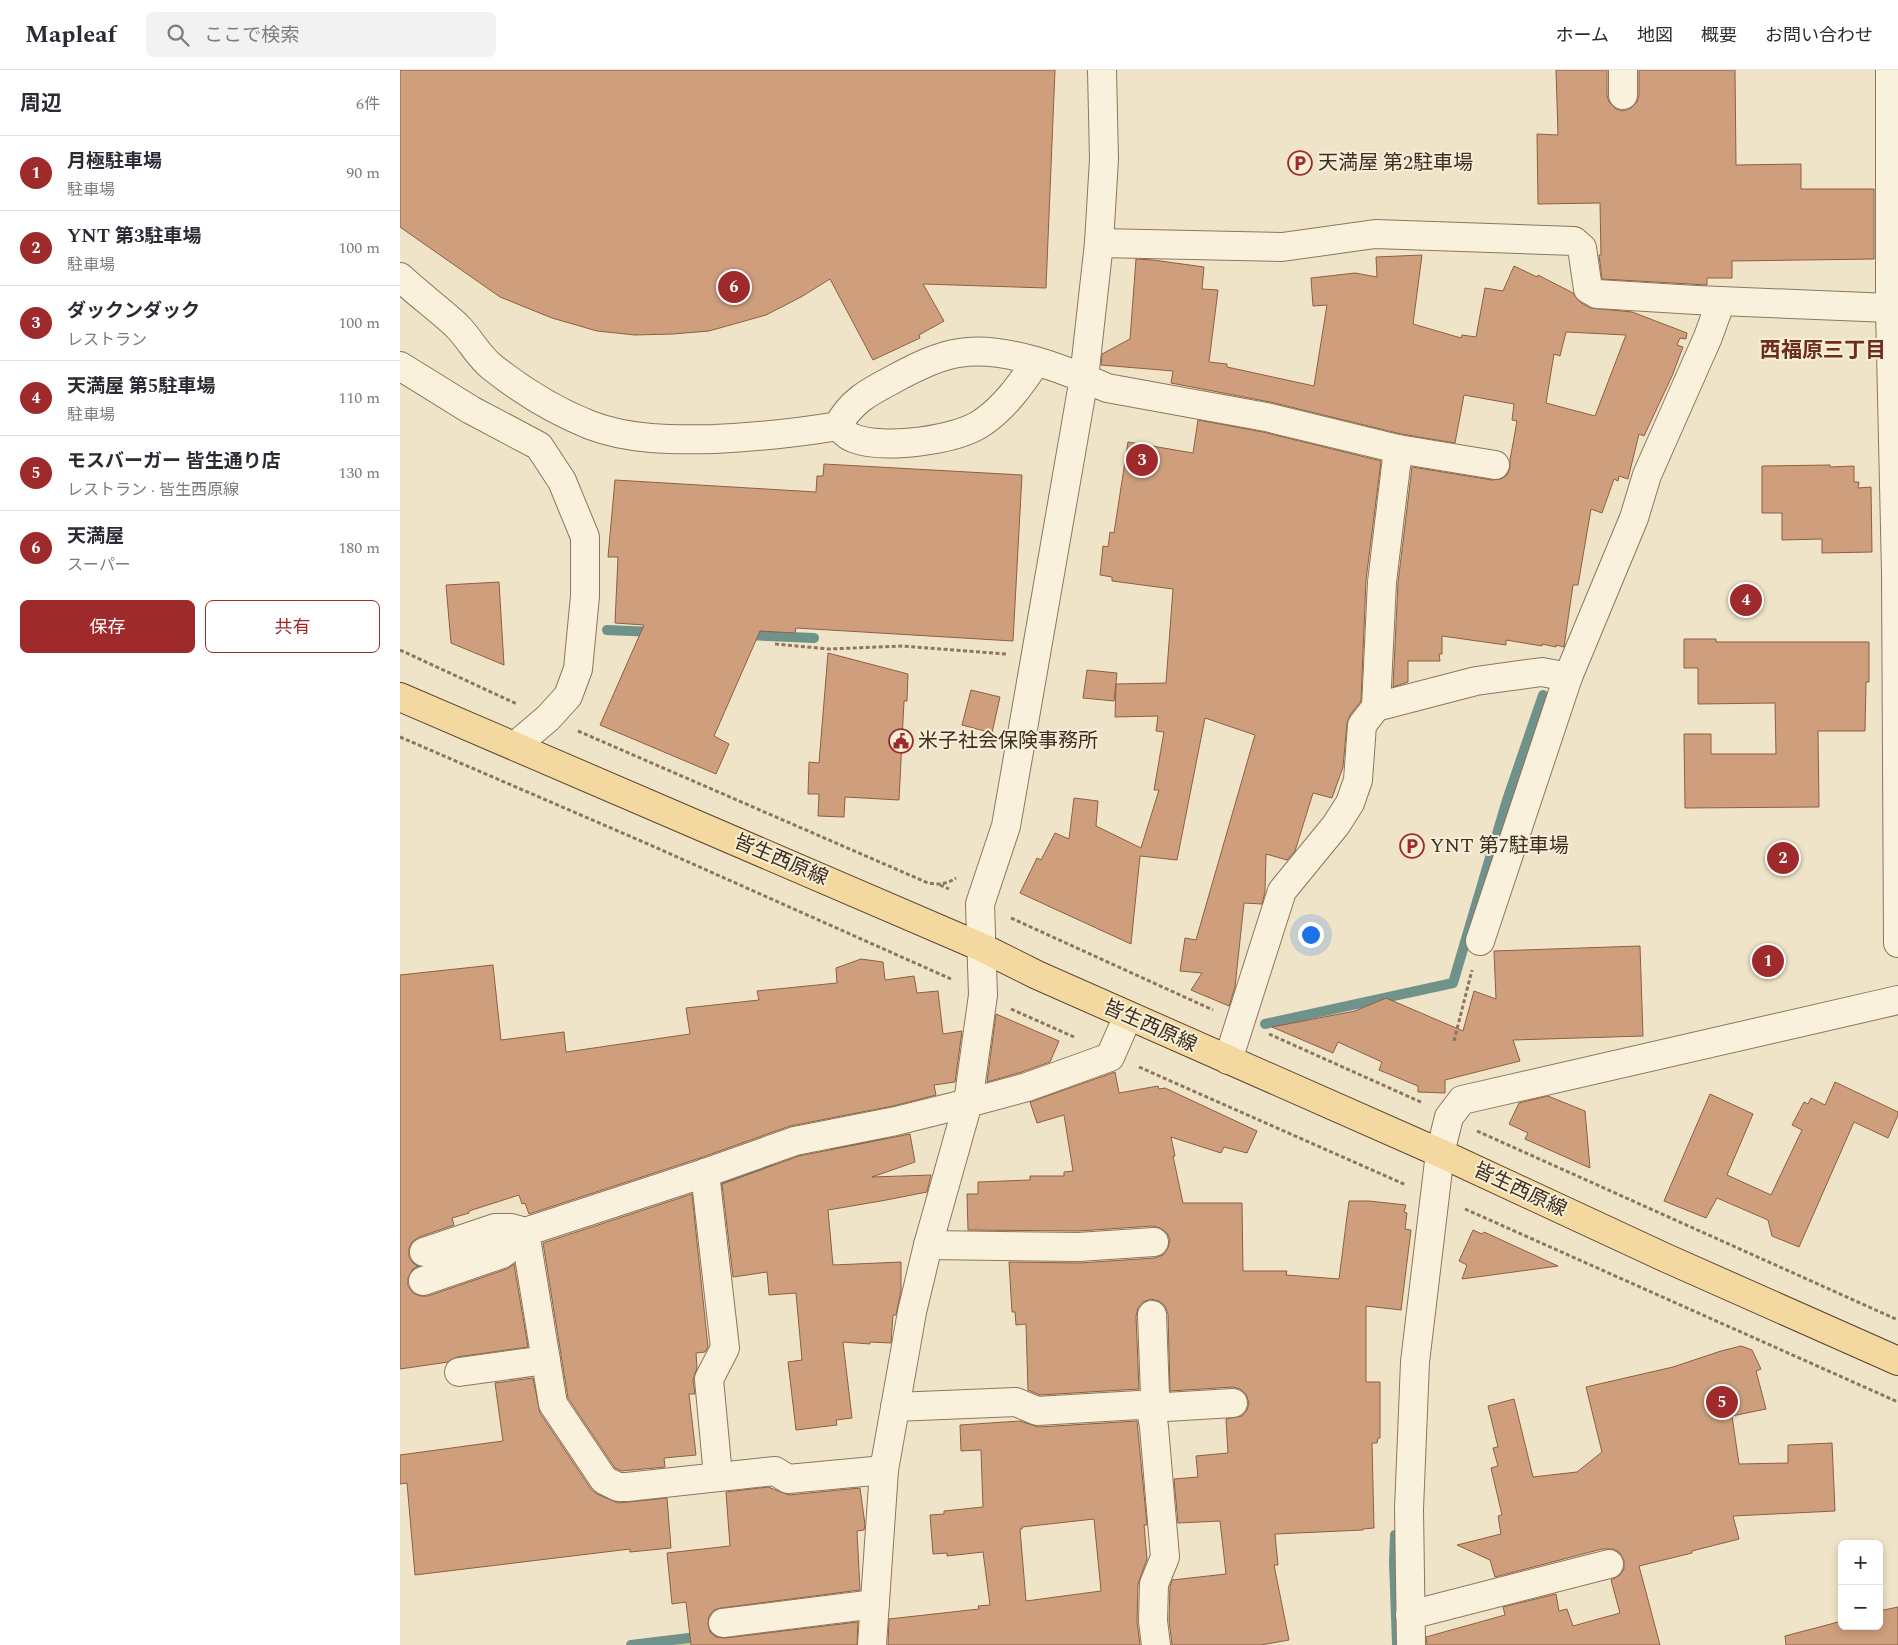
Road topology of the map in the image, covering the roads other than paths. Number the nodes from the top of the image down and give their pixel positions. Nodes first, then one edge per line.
1 (1102, 70) edge
2 (1890, 70) edge
3 (1894, 187) edge
4 (1099, 243) junction
5 (400, 276) edge
6 (1721, 301) junction
7 (1890, 308) junction
8 (1036, 362) junction
9 (400, 366) edge
10 (1084, 378) junction
11 (565, 413) junction
12 (838, 426) junction
13 (1398, 449) junction
14 (546, 457) junction
15 (1495, 465) dead end
16 (1897, 572) edge
17 (1568, 677) junction
18 (400, 697) edge
19 (1376, 707) junction
20 (515, 746) junction
21 (1480, 941) road end
22 (1898, 943) edge
23 (981, 947) junction
24 (1898, 1000) edge
25 (1128, 1016) junction
26 (1228, 1060) junction
27 (968, 1103) junction
28 (1440, 1153) junction
29 (706, 1173) junction
30 (525, 1232) junction
31 (1154, 1242) dead end
32 (928, 1245) junction
33 (424, 1252) dead end
34 (423, 1281) dead end
35 (1152, 1316) dead end
36 (546, 1360) junction
37 (1898, 1360) edge
38 (459, 1372) dead end
39 (1234, 1403) dead end
40 (895, 1407) junction
41 (1149, 1408) junction
42 (884, 1470) junction
43 (718, 1476) junction
44 (1609, 1564) dead end
45 (875, 1604) junction
46 (1410, 1615) junction
47 (723, 1623) dead end
48 (872, 1645) edge
49 (1156, 1645) edge
50 (1411, 1645) edge

1 - 4 street
2 - 3 street
3 - 7 street
4 - 6 street
4 - 10 street
5 - 11 street
6 - 7 street
6 - 17 street
7 - 16 street
8 - 10 street
8 - 12 street
8 - 12 street
9 - 14 street
10 - 13 street
10 - 23 street
11 - 12 street
11 - 14 street
13 - 15 street
13 - 19 street
14 - 20 street
16 - 22 street
17 - 19 street
17 - 21 street
18 - 20 main road, 皆生西原線
19 - 26 street
20 - 23 main road, 皆生西原線
23 - 25 main road, 皆生西原線
23 - 27 street
24 - 28 street
25 - 26 main road, 皆生西原線
25 - 27 street
26 - 28 main road, 皆生西原線
27 - 29 street
27 - 32 street
28 - 37 main road, 皆生西原線
28 - 46 street
29 - 30 street
29 - 43 street
30 - 33 street
30 - 34 street
30 - 36 street
31 - 32 street
32 - 40 street
35 - 41 street
36 - 38 street
36 - 43 street
39 - 41 street
40 - 41 street
40 - 42 street
41 - 49 street
42 - 43 street
42 - 45 street
44 - 46 street
45 - 47 street
45 - 48 street
46 - 50 street

